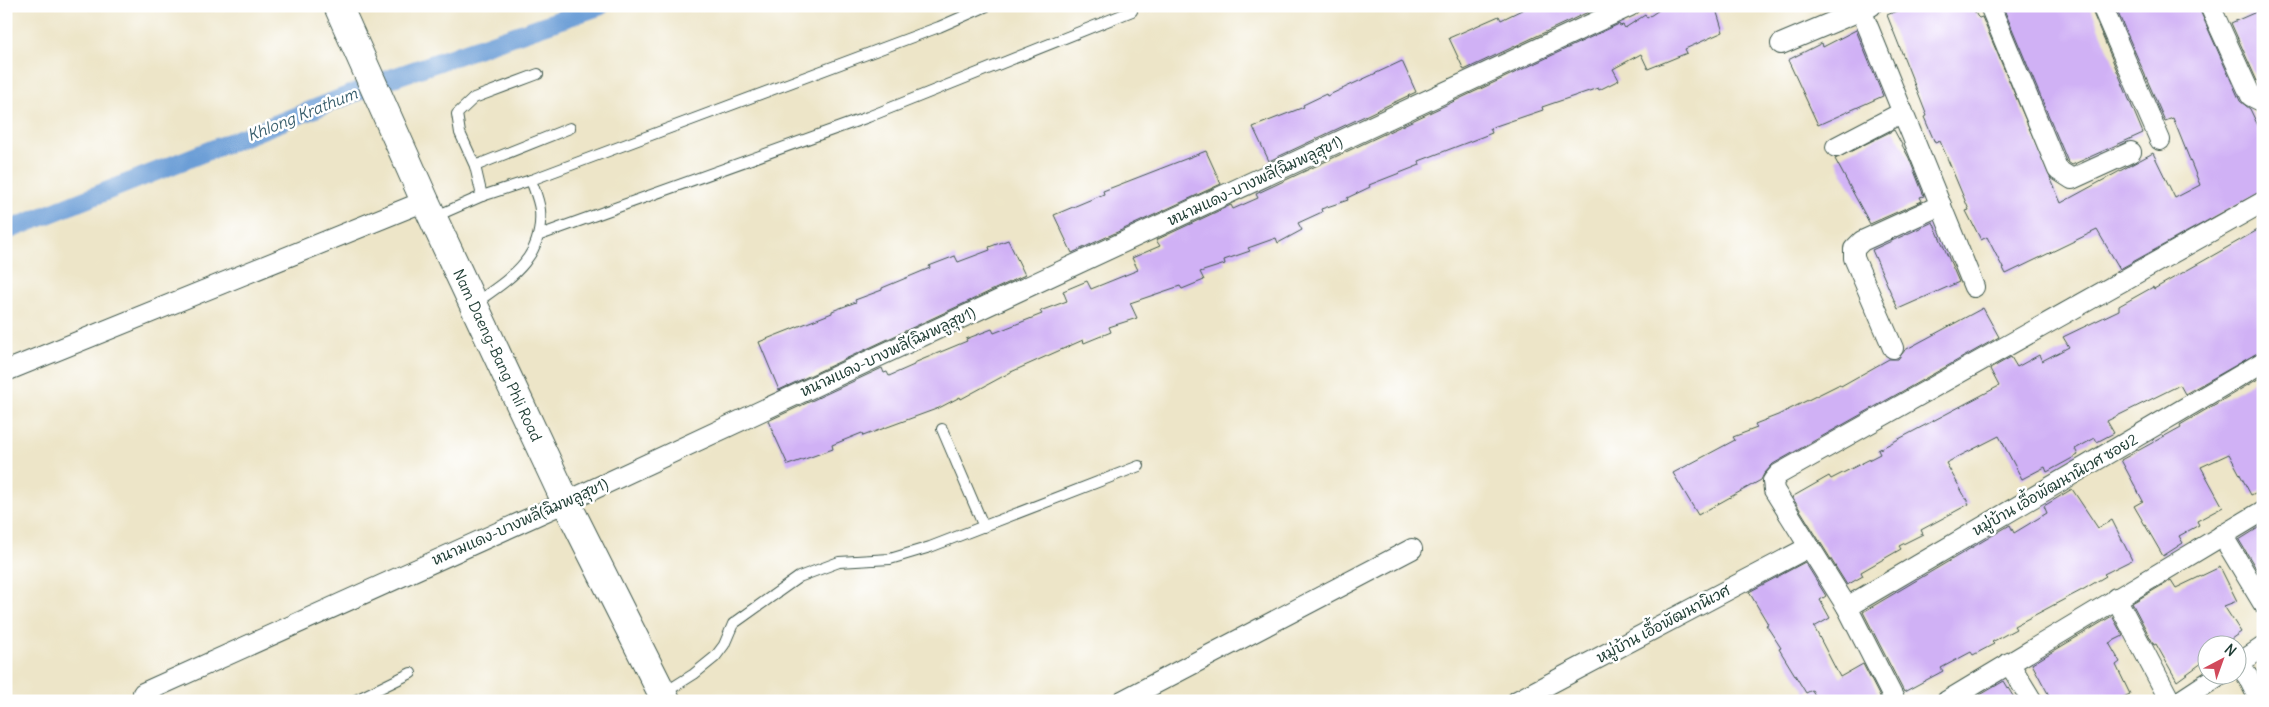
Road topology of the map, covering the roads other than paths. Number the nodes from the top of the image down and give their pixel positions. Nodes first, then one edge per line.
1 (338, 6) edge
2 (987, 6) edge
3 (1630, 6) edge
4 (1990, 6) edge
5 (2102, 6) edge
6 (2210, 6) edge
7 (1866, 8) edge
8 (1132, 11) dead end
9 (1781, 44) dead end
10 (538, 74) dead end
11 (2263, 99) edge
12 (1903, 112) junction
13 (570, 128) dead end
14 (2160, 140) dead end
15 (1836, 147) dead end
16 (2131, 152) dead end
17 (475, 166) junction
18 (531, 180) junction
19 (482, 196) junction
20 (2263, 202) edge
21 (1941, 205) junction
22 (429, 209) junction
23 (540, 235) junction
24 (1974, 287) dead end
25 (474, 304) junction
26 (1893, 348) dead end
27 (2263, 362) edge
28 (6, 371) edge
29 (942, 429) dead end
30 (1140, 466) dead end
31 (566, 502) junction
32 (2263, 511) edge
33 (984, 527) junction
34 (2222, 535) junction
35 (1810, 547) junction
36 (1412, 549) dead end
37 (2116, 598) junction
38 (2263, 603) edge
39 (1847, 607) junction
40 (2263, 647) edge
41 (2246, 658) edge
42 (2009, 663) junction
43 (411, 673) dead end
44 (2246, 675) edge
45 (2201, 684) edge
46 (143, 693) dead end
47 (665, 697) edge
48 (2173, 698) edge
49 (354, 701) edge
50 (1122, 701) edge
51 (1517, 701) edge
52 (1895, 701) edge
53 (1947, 701) edge
54 (2032, 701) edge
55 (2260, 701) edge

1 - 22 main road, Nam Daeng-Bang Phli Road
2 - 18 lane
3 - 31 street, หนามแดง-บางพลี(ฉิมพลูสุข1)
4 - 16 street
5 - 14 street
6 - 11 street
7 - 9 street
7 - 12 street
8 - 23 lane
10 - 17 lane
12 - 15 street
12 - 21 street
13 - 17 lane
17 - 19 lane
18 - 19 lane
18 - 23 lane
19 - 22 lane
20 - 35 street
21 - 24 street
21 - 26 street
22 - 25 main road, Nam Daeng-Bang Phli Road
22 - 28 street
23 - 25 lane
25 - 31 main road, Nam Daeng-Bang Phli Road
27 - 39 street, หมู่บ้าน เอื้อพัฒนานิเวศ ซอย2
29 - 33 lane
30 - 33 lane
31 - 46 street, หนามแดง-บางพลี(ฉิมพลูสุข1)
31 - 47 main road, Nam Daeng-Bang Phli Road
32 - 34 street
33 - 47 lane
34 - 37 street
34 - 38 street
35 - 39 street
35 - 51 street, หมู่บ้าน เอื้อพัฒนานิเวศ
36 - 50 street
37 - 42 street
37 - 48 street
39 - 52 street
40 - 41 street
42 - 53 street
42 - 54 street
43 - 49 lane
44 - 55 street
45 - 48 street

